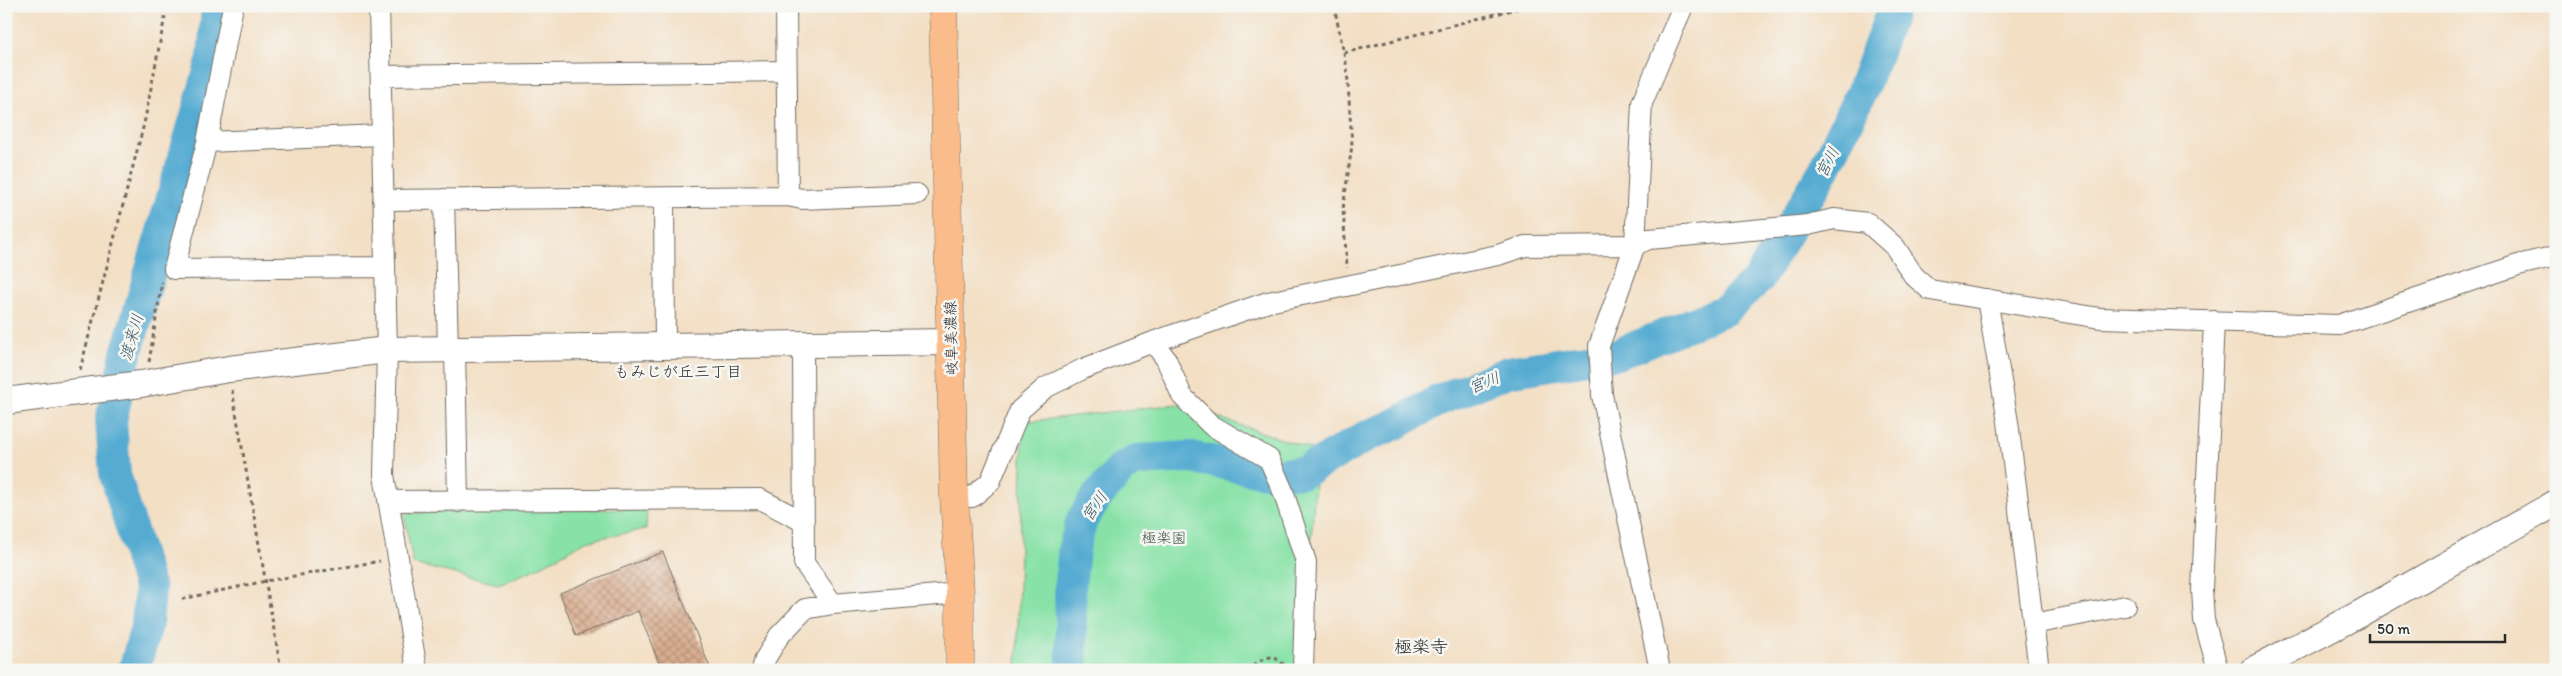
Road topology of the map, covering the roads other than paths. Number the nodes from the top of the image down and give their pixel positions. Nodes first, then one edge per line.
1 (233, 6) edge
2 (379, 6) edge
3 (786, 6) edge
4 (943, 6) edge
5 (1683, 6) edge
6 (786, 71) junction
7 (380, 76) junction
8 (382, 135) junction
9 (207, 142) junction
10 (918, 194) dead end
11 (788, 196) junction
12 (664, 198) junction
13 (444, 199) junction
14 (384, 200) junction
15 (1635, 245) junction
16 (2556, 256) edge
17 (385, 267) junction
18 (1988, 299) junction
19 (2214, 321) junction
20 (951, 342) junction
21 (1153, 342) junction
22 (666, 345) junction
23 (803, 345) junction
24 (452, 349) junction
25 (387, 350) junction
26 (6, 401) edge
27 (954, 496) junction
28 (388, 501) junction
29 (458, 502) junction
30 (2556, 503) edge
31 (802, 521) junction
32 (960, 592) junction
33 (833, 604) junction
34 (2125, 606) dead end
35 (2033, 624) junction
36 (1294, 668) edge
37 (417, 670) edge
38 (762, 670) edge
39 (960, 670) edge
40 (1660, 670) edge
41 (2038, 670) edge
42 (2218, 670) edge
43 (2253, 670) edge

1 - 9 street
2 - 7 street
3 - 6 street
4 - 20 main road, 岐阜美濃線
5 - 15 street
6 - 7 street
6 - 11 street
7 - 8 street
8 - 9 street
8 - 14 street
9 - 17 street
10 - 11 street
11 - 12 street
12 - 13 street
12 - 22 street
13 - 14 street
13 - 24 street
14 - 17 street
15 - 18 street
15 - 21 street
15 - 40 street
16 - 19 street
17 - 25 street
18 - 19 street
18 - 35 street
19 - 42 street
20 - 23 street
20 - 27 main road, 岐阜美濃線
21 - 27 street
21 - 36 street
22 - 23 street
22 - 24 street
23 - 31 street
24 - 25 street
24 - 29 street
25 - 26 street
25 - 28 street
27 - 32 main road, 岐阜美濃線
28 - 29 street
28 - 37 street
29 - 31 street
30 - 43 street
31 - 33 street
32 - 33 street
32 - 39 main road, 岐阜美濃線
33 - 38 street
34 - 35 street
35 - 41 street

